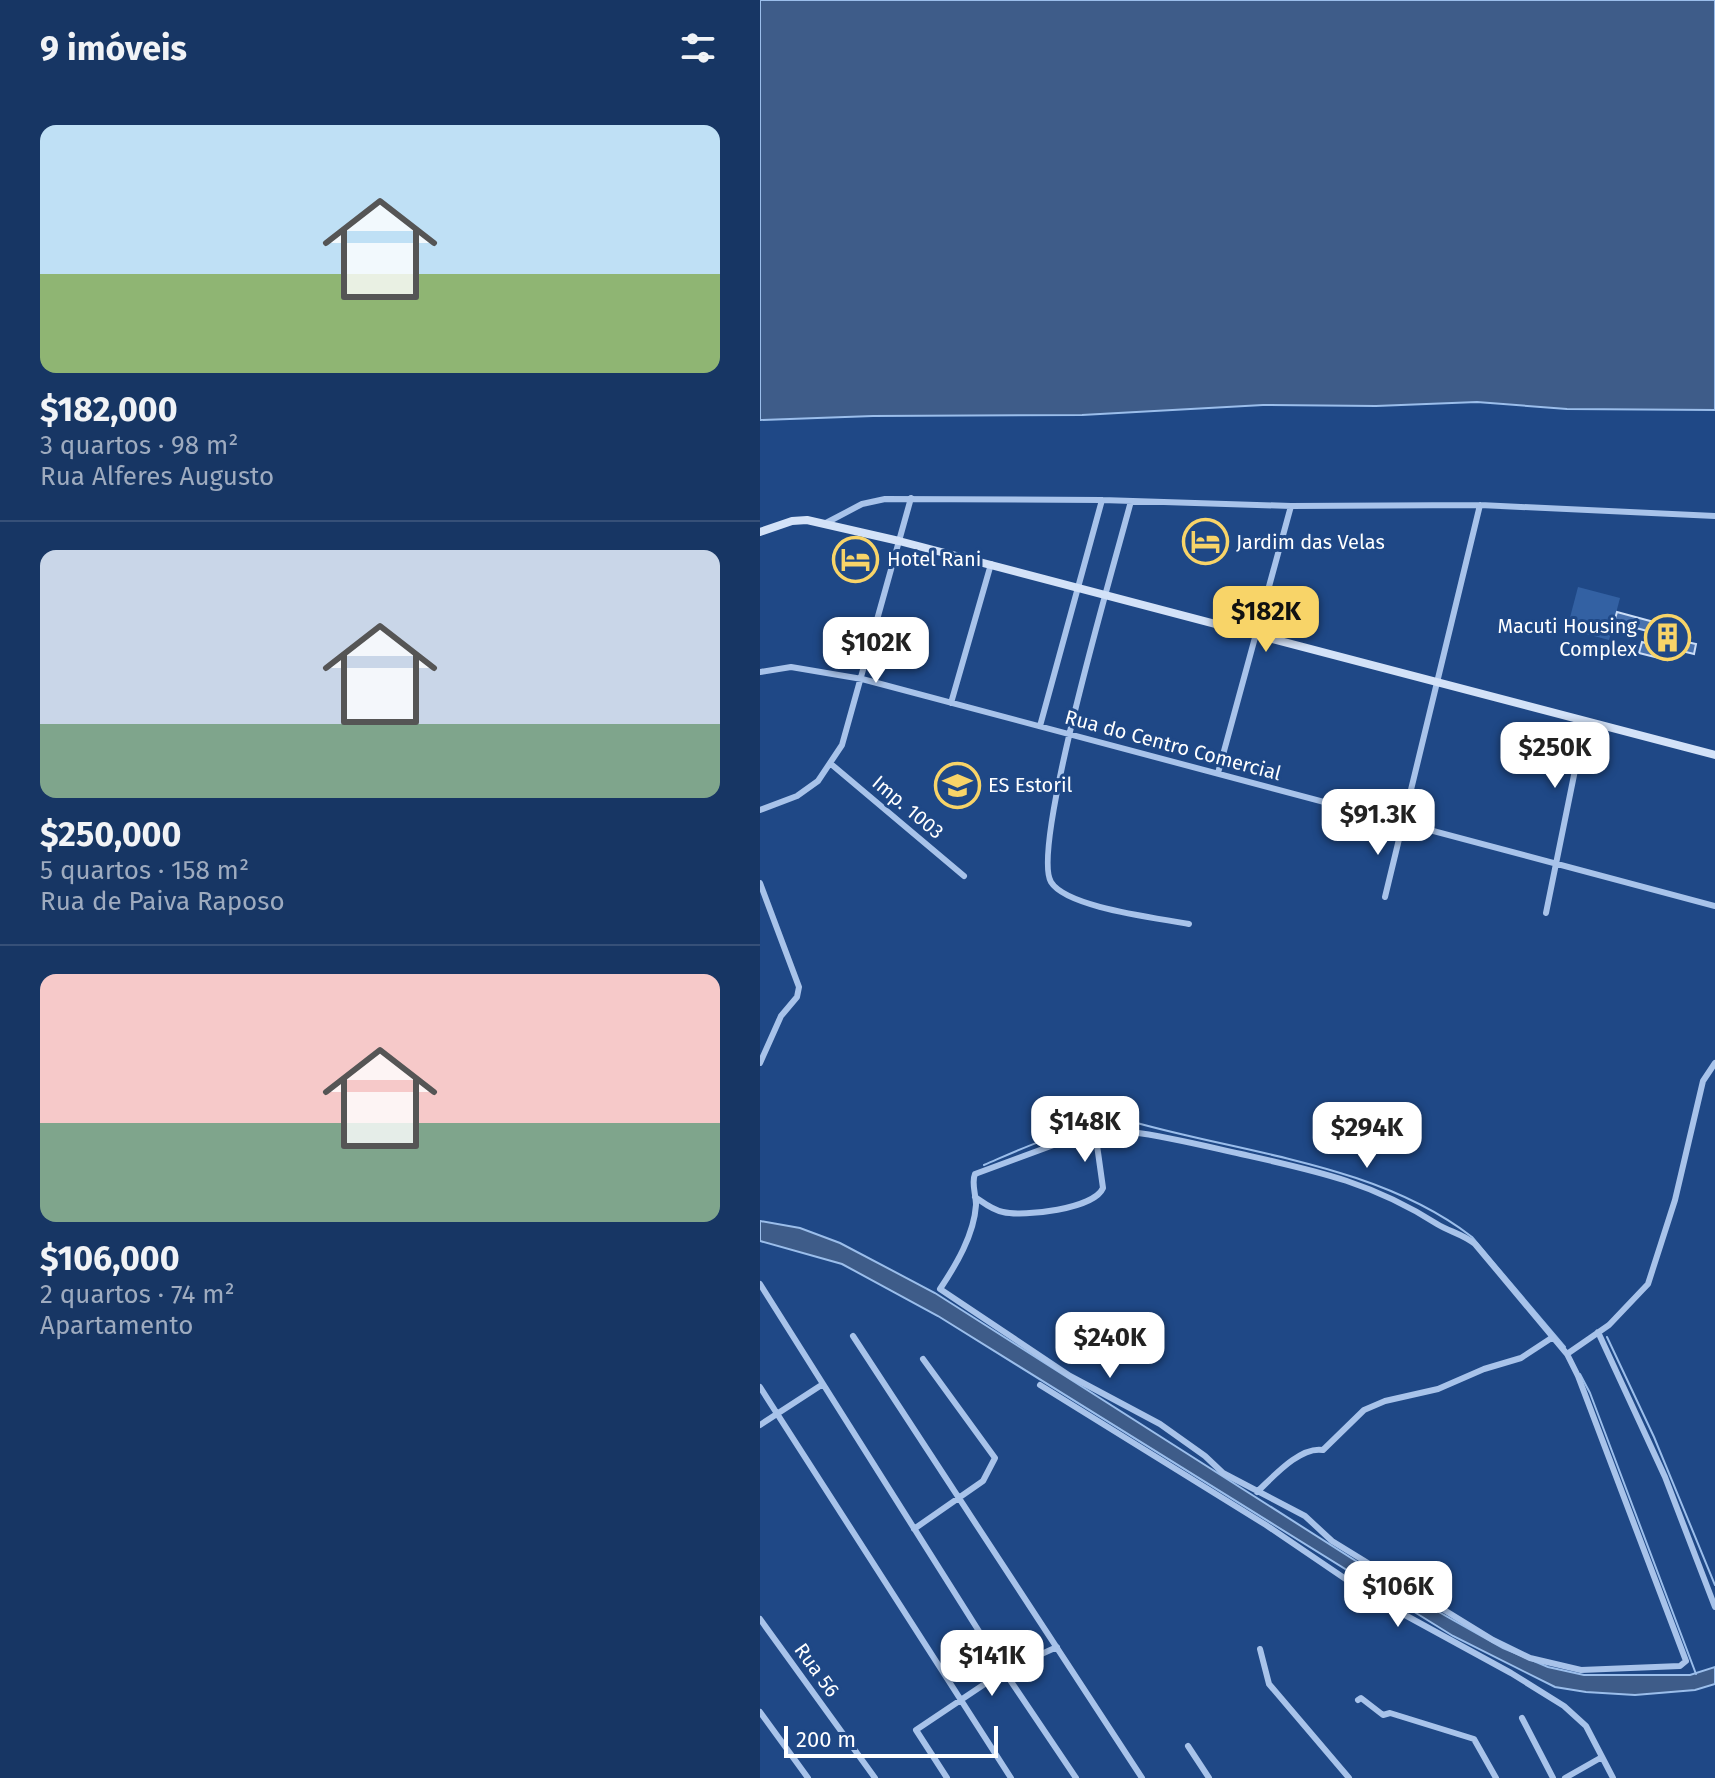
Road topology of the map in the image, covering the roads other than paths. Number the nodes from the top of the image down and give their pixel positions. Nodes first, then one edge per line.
1 (911, 498) junction
2 (1102, 500) junction
3 (1131, 501) junction
4 (1480, 505) junction
5 (1291, 506) junction
6 (1715, 516) edge
7 (824, 524) junction
8 (760, 532) edge
9 (899, 541) junction
10 (991, 564) junction
11 (1079, 588) junction
12 (1106, 595) junction
13 (1257, 635) junction
14 (760, 672) edge
15 (862, 679) junction
16 (1437, 684) junction
17 (951, 703) junction
18 (1585, 721) junction
19 (1040, 726) junction
20 (1070, 734) junction
21 (1715, 755) edge
22 (831, 764) junction
23 (1218, 773) junction
24 (760, 810) edge
25 (1400, 824) junction
26 (1556, 865) junction
27 (964, 876) dead end
28 (760, 883) edge
29 (1385, 897) dead end
30 (1715, 906) edge
31 (1546, 913) dead end
32 (1189, 924) dead end
33 (760, 1063) edge
34 (1715, 1063) edge
35 (1096, 1138) junction
36 (975, 1197) junction
37 (760, 1284) edge
38 (1598, 1332) junction
39 (853, 1336) dead end
40 (1553, 1337) junction
41 (1567, 1354) junction
42 (923, 1359) dead end
43 (823, 1384) junction
44 (1040, 1385) dead end
45 (760, 1387) edge
46 (777, 1414) junction
47 (760, 1425) edge
48 (1257, 1492) junction
49 (960, 1499) junction
50 (914, 1529) junction
51 (1715, 1607) edge
52 (760, 1619) edge
53 (1057, 1647) junction
54 (1260, 1649) dead end
55 (1004, 1671) junction
56 (1358, 1700) dead end
57 (961, 1702) junction
58 (760, 1712) edge
59 (1522, 1718) dead end
60 (1188, 1746) dead end
61 (1602, 1757) junction
62 (808, 1778) edge
63 (875, 1778) edge
64 (947, 1778) edge
65 (1011, 1778) edge
66 (1076, 1778) edge
67 (1142, 1778) edge
68 (1209, 1778) edge
69 (1349, 1778) edge
70 (1496, 1778) edge
71 (1553, 1778) edge
72 (1565, 1778) edge
73 (1613, 1778) edge

1 - 2 street
1 - 7 street
1 - 9 street
2 - 3 street
2 - 11 street
3 - 5 street
3 - 12 street
4 - 5 street
4 - 6 street
4 - 16 street
5 - 13 street
7 - 8 street
7 - 9 street
9 - 10 street
9 - 15 street
10 - 11 street
10 - 17 street
11 - 12 street
11 - 19 street
12 - 13 street
12 - 20 street
13 - 16 street
13 - 23 street
14 - 15 street, Rua do Centro Comercial
15 - 17 street, Rua do Centro Comercial
15 - 22 street
16 - 18 street
16 - 25 street
17 - 19 street, Rua do Centro Comercial
18 - 21 street
18 - 26 street
19 - 20 street, Rua do Centro Comercial
20 - 23 street, Rua do Centro Comercial
20 - 32 street
22 - 24 street
22 - 27 street, Imp. 1003
23 - 25 street, Rua do Centro Comercial
25 - 26 street, Rua do Centro Comercial
25 - 29 street
26 - 30 street, Rua do Centro Comercial
26 - 31 street
28 - 33 street
34 - 38 street
35 - 36 street
35 - 36 street
35 - 40 street
36 - 48 street
37 - 43 street
38 - 41 street
38 - 51 street
39 - 49 street
40 - 41 street
40 - 48 street
41 - 48 street
42 - 49 street
43 - 46 street
43 - 50 street
44 - 61 street
45 - 46 street
46 - 47 street
46 - 57 street
49 - 50 street
49 - 53 street
50 - 55 street
52 - 63 street, Rua 56
53 - 55 street
53 - 67 street
54 - 69 street
55 - 57 street
55 - 66 street
56 - 70 street
57 - 64 street
57 - 65 street
58 - 62 street
59 - 71 street
60 - 68 street
61 - 72 street
61 - 73 street

